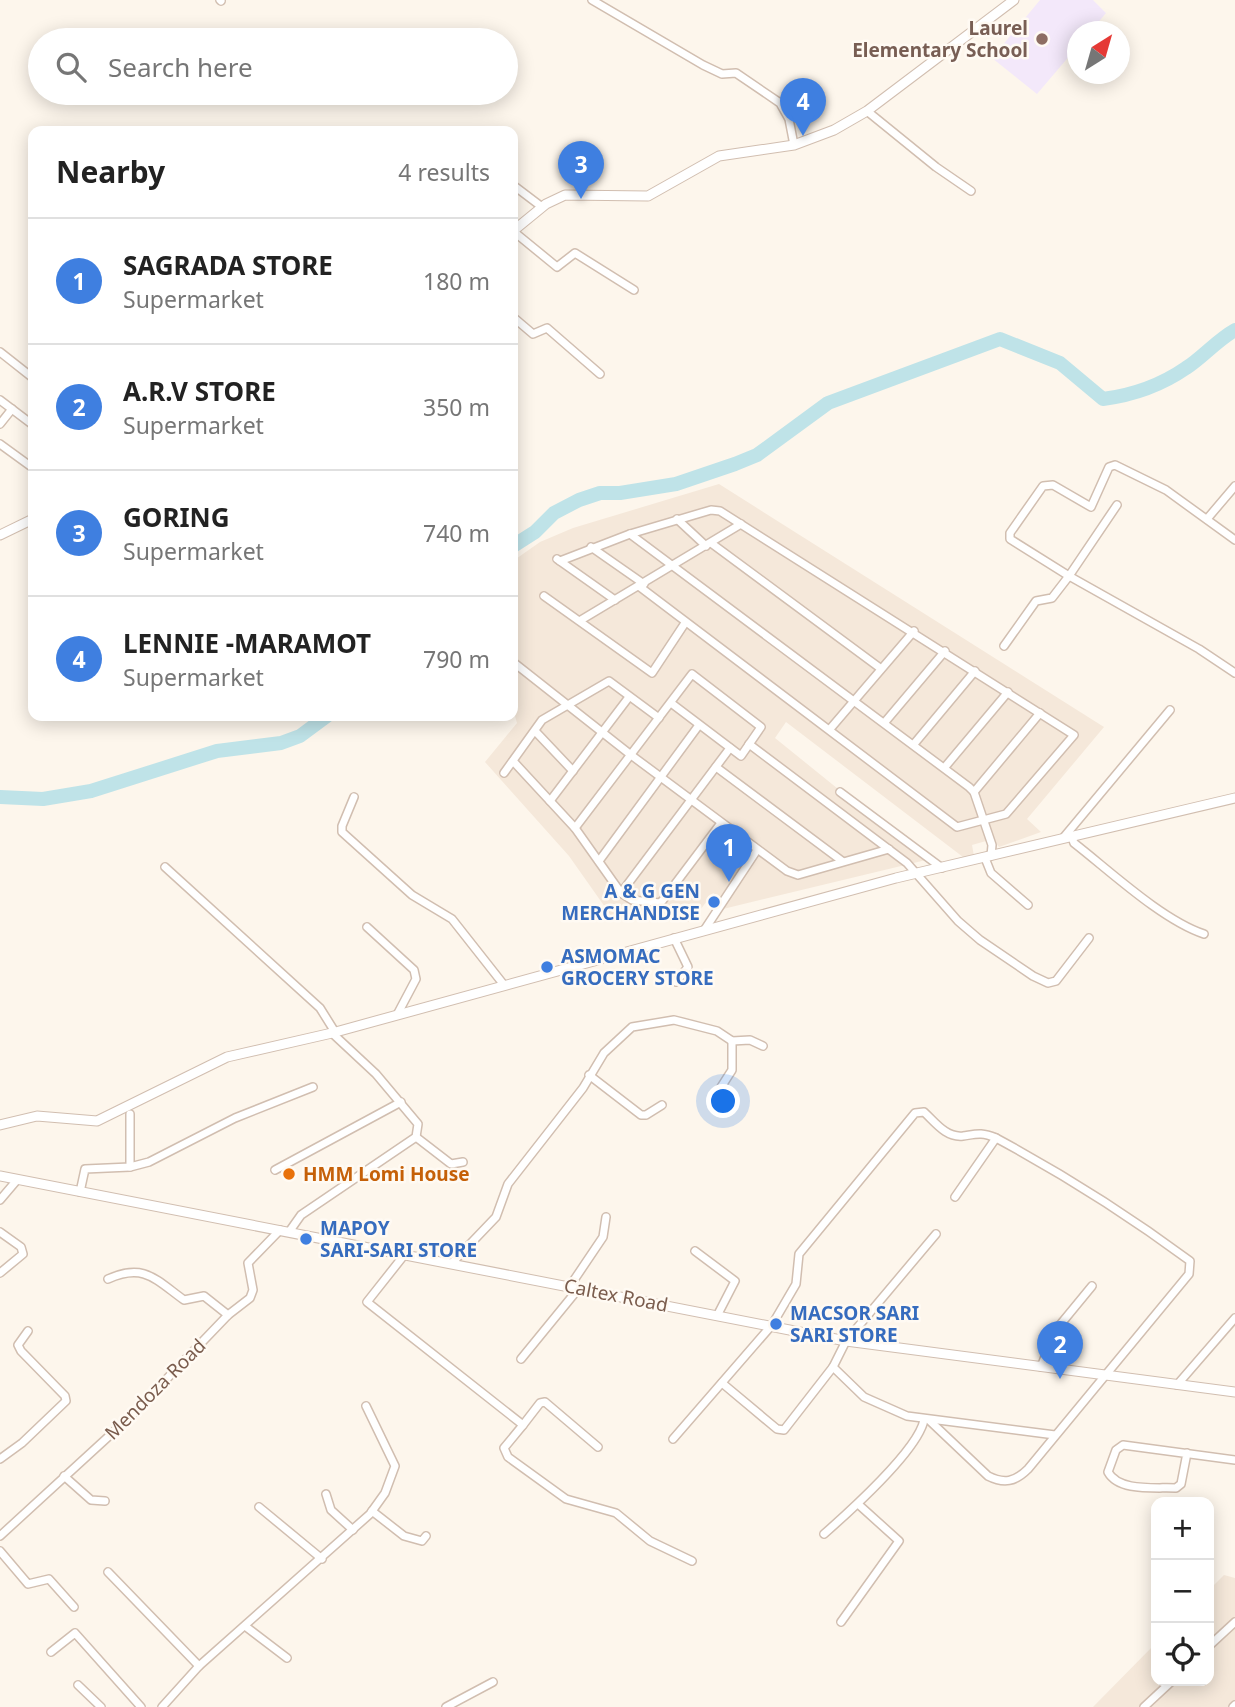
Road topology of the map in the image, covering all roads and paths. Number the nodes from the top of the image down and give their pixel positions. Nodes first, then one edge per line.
1 (592, 0) edge
2 (1014, 0) edge
3 (867, 111) junction
4 (794, 145) junction
5 (518, 189) edge
6 (971, 191) dead end
7 (542, 208) junction
8 (518, 227) edge
9 (518, 235) edge
10 (634, 290) dead end
11 (518, 321) edge
12 (0, 352) edge
13 (28, 374) edge
14 (600, 374) dead end
15 (0, 400) edge
16 (12, 409) junction
17 (28, 421) edge
18 (0, 424) edge
19 (0, 444) edge
20 (28, 464) edge
21 (1235, 486) edge
22 (1118, 505) dead end
23 (677, 519) junction
24 (1207, 519) junction
25 (28, 521) edge
26 (741, 524) junction
27 (630, 534) junction
28 (0, 535) edge
29 (1235, 540) edge
30 (709, 544) junction
31 (591, 547) junction
32 (676, 565) junction
33 (1069, 576) junction
34 (642, 585) junction
35 (544, 596) dead end
36 (615, 600) junction
37 (581, 620) junction
38 (685, 623) junction
39 (914, 631) junction
40 (1004, 646) dead end
41 (945, 651) junction
42 (518, 666) edge
43 (880, 668) junction
44 (975, 671) junction
45 (1235, 673) edge
46 (1007, 692) junction
47 (629, 696) junction
48 (854, 700) junction
49 (671, 703) junction
50 (569, 705) junction
51 (1170, 710) dead end
52 (1040, 713) junction
53 (659, 718) junction
54 (885, 722) junction
55 (699, 725) junction
56 (830, 729) junction
57 (536, 732) junction
58 (600, 732) junction
59 (749, 744) junction
60 (914, 744) junction
61 (730, 748) junction
62 (631, 755) junction
63 (513, 761) junction
64 (716, 767) junction
65 (945, 767) junction
66 (573, 771) junction
67 (503, 773) dead end
68 (662, 778) junction
69 (840, 792) dead end
70 (974, 792) junction
71 (354, 797) dead end
72 (1235, 797) edge
73 (691, 800) junction
74 (550, 801) junction
75 (984, 819) junction
76 (721, 823) junction
77 (575, 828) junction
78 (1067, 836) junction
79 (889, 849) junction
80 (757, 850) junction
81 (988, 857) junction
82 (599, 861) junction
83 (842, 861) junction
84 (165, 867) dead end
85 (942, 868) junction
86 (918, 873) junction
87 (621, 892) junction
88 (1028, 905) dead end
89 (367, 927) dead end
90 (705, 929) junction
91 (1204, 934) dead end
92 (674, 938) junction
93 (1088, 938) dead end
94 (676, 982) dead end
95 (504, 985) junction
96 (398, 1013) junction
97 (333, 1033) junction
98 (732, 1041) junction
99 (762, 1046) dead end
100 (589, 1075) junction
101 (313, 1087) dead end
102 (716, 1095) dead end
103 (401, 1102) junction
104 (662, 1105) dead end
105 (130, 1114) dead end
106 (0, 1125) edge
107 (416, 1137) junction
108 (996, 1138) junction
109 (463, 1162) dead end
110 (130, 1167) junction
111 (275, 1170) dead end
112 (0, 1176) edge
113 (17, 1181) junction
114 (80, 1192) junction
115 (955, 1196) dead end
116 (0, 1200) edge
117 (606, 1217) dead end
118 (284, 1231) junction
119 (0, 1232) edge
120 (936, 1234) dead end
121 (695, 1251) dead end
122 (405, 1254) junction
123 (452, 1263) junction
124 (0, 1273) edge
125 (108, 1279) dead end
126 (1092, 1286) dead end
127 (574, 1287) junction
128 (718, 1314) junction
129 (228, 1315) junction
130 (1235, 1318) edge
131 (772, 1325) junction
132 (28, 1331) dead end
133 (846, 1341) junction
134 (521, 1359) dead end
135 (833, 1367) junction
136 (1041, 1367) junction
137 (1104, 1376) junction
138 (722, 1382) junction
139 (1177, 1385) junction
140 (1235, 1392) edge
141 (366, 1406) dead end
142 (927, 1420) junction
143 (523, 1425) junction
144 (1055, 1435) junction
145 (673, 1439) dead end
146 (598, 1447) dead end
147 (1187, 1453) junction
148 (0, 1459) edge
149 (1235, 1460) edge
150 (64, 1476) junction
151 (326, 1494) dead end
152 (105, 1501) dead end
153 (858, 1504) junction
154 (259, 1507) dead end
155 (372, 1511) junction
156 (353, 1530) junction
157 (824, 1534) dead end
158 (0, 1536) edge
159 (426, 1536) dead end
160 (0, 1551) edge
161 (322, 1559) junction
162 (692, 1561) dead end
163 (108, 1572) dead end
164 (74, 1607) dead end
165 (841, 1622) dead end
166 (1235, 1622) edge
167 (245, 1626) junction
168 (1214, 1642) edge
169 (51, 1652) dead end
170 (287, 1658) dead end
171 (198, 1666) junction
172 (493, 1682) dead end
173 (78, 1685) dead end
174 (1167, 1686) edge
175 (101, 1707) edge
176 (141, 1707) edge
177 (161, 1707) edge
178 (446, 1707) edge
179 (1144, 1707) edge

1 - 4 street
2 - 3 street
3 - 4 street
3 - 6 street
4 - 7 street
5 - 7 street
7 - 8 street
9 - 10 street
11 - 14 street
12 - 13 street
15 - 16 street
16 - 17 street
16 - 18 street
19 - 20 street
21 - 24 street
22 - 33 street
23 - 26 street
23 - 27 street
23 - 30 street
24 - 29 street
24 - 33 street
25 - 28 street
26 - 30 street
26 - 39 street
27 - 31 street
27 - 32 street
30 - 32 street
30 - 43 street
31 - 34 street
31 - 36 street
32 - 34 street
32 - 48 street
33 - 40 street
33 - 45 street
34 - 36 street
34 - 38 street
35 - 37 street
36 - 37 street
37 - 38 street
38 - 56 street
39 - 41 street
39 - 43 street
41 - 44 street
41 - 54 street
42 - 50 street
43 - 48 street
44 - 46 street
44 - 60 street
46 - 52 street
46 - 65 street
47 - 50 street
47 - 53 street
47 - 58 street
48 - 54 street
48 - 56 street
49 - 53 street
49 - 55 street
49 - 59 street
50 - 57 street
50 - 58 street
51 - 78 street
52 - 70 street
52 - 75 street
53 - 62 street
54 - 60 street
55 - 61 street
55 - 68 street
56 - 75 street
57 - 63 street
57 - 66 street
58 - 62 street
58 - 66 street
59 - 61 street
59 - 79 street
60 - 65 street
61 - 64 street
62 - 68 street
62 - 77 street
63 - 67 street
63 - 74 street
64 - 73 street
64 - 83 street
65 - 70 street
66 - 74 street
68 - 73 street
68 - 82 street
69 - 85 street
70 - 75 street
71 - 95 street
72 - 78 street
73 - 76 street
73 - 87 street
74 - 77 street
75 - 81 street
76 - 80 street
76 - 87 street
77 - 82 street
78 - 81 street
78 - 91 street
79 - 83 street
79 - 86 street
80 - 83 street
80 - 90 street
81 - 85 street
81 - 88 street
82 - 87 street
84 - 97 street
85 - 86 street
86 - 90 street
86 - 93 street
89 - 96 street
90 - 92 street
92 - 94 street
92 - 95 street
95 - 96 street
96 - 97 street
97 - 103 street
97 - 106 street
98 - 99 street
98 - 100 street
98 - 102 street
100 - 104 street
100 - 123 street
101 - 110 street
103 - 107 street
103 - 111 street
105 - 110 street
107 - 109 street
107 - 118 street
108 - 115 street
108 - 131 street
108 - 137 street
110 - 114 street
112 - 113 street, Caltex Road
113 - 114 street, Caltex Road
113 - 116 street
114 - 118 street, Caltex Road
117 - 127 street
118 - 122 street, Caltex Road
118 - 129 street, Mendoza Road
119 - 124 street
120 - 133 street
121 - 128 street
122 - 123 street, Caltex Road
122 - 143 street
123 - 127 street, Caltex Road
125 - 129 street
126 - 136 street
127 - 128 street, Caltex Road
127 - 134 street
128 - 131 street, Caltex Road
129 - 150 street, Mendoza Road
130 - 139 street
131 - 133 street, Caltex Road
131 - 138 street
132 - 148 street
133 - 135 street
133 - 136 street, Caltex Road
135 - 138 street
135 - 142 street
136 - 137 street, Caltex Road
137 - 139 street, Caltex Road
137 - 144 street
138 - 145 street
139 - 140 street, Caltex Road
141 - 155 street
142 - 144 street
142 - 144 street
142 - 153 street
143 - 146 street
143 - 162 street
147 - 147 street
147 - 149 street
150 - 152 street
150 - 158 street, Mendoza Road
151 - 156 street
153 - 157 street
153 - 165 street
154 - 161 street
155 - 156 street
155 - 159 street
156 - 161 street
160 - 164 street
161 - 167 street
163 - 171 street
166 - 168 street
167 - 170 street
167 - 171 street
169 - 176 street
171 - 177 street
172 - 178 street
173 - 175 street
174 - 179 street

